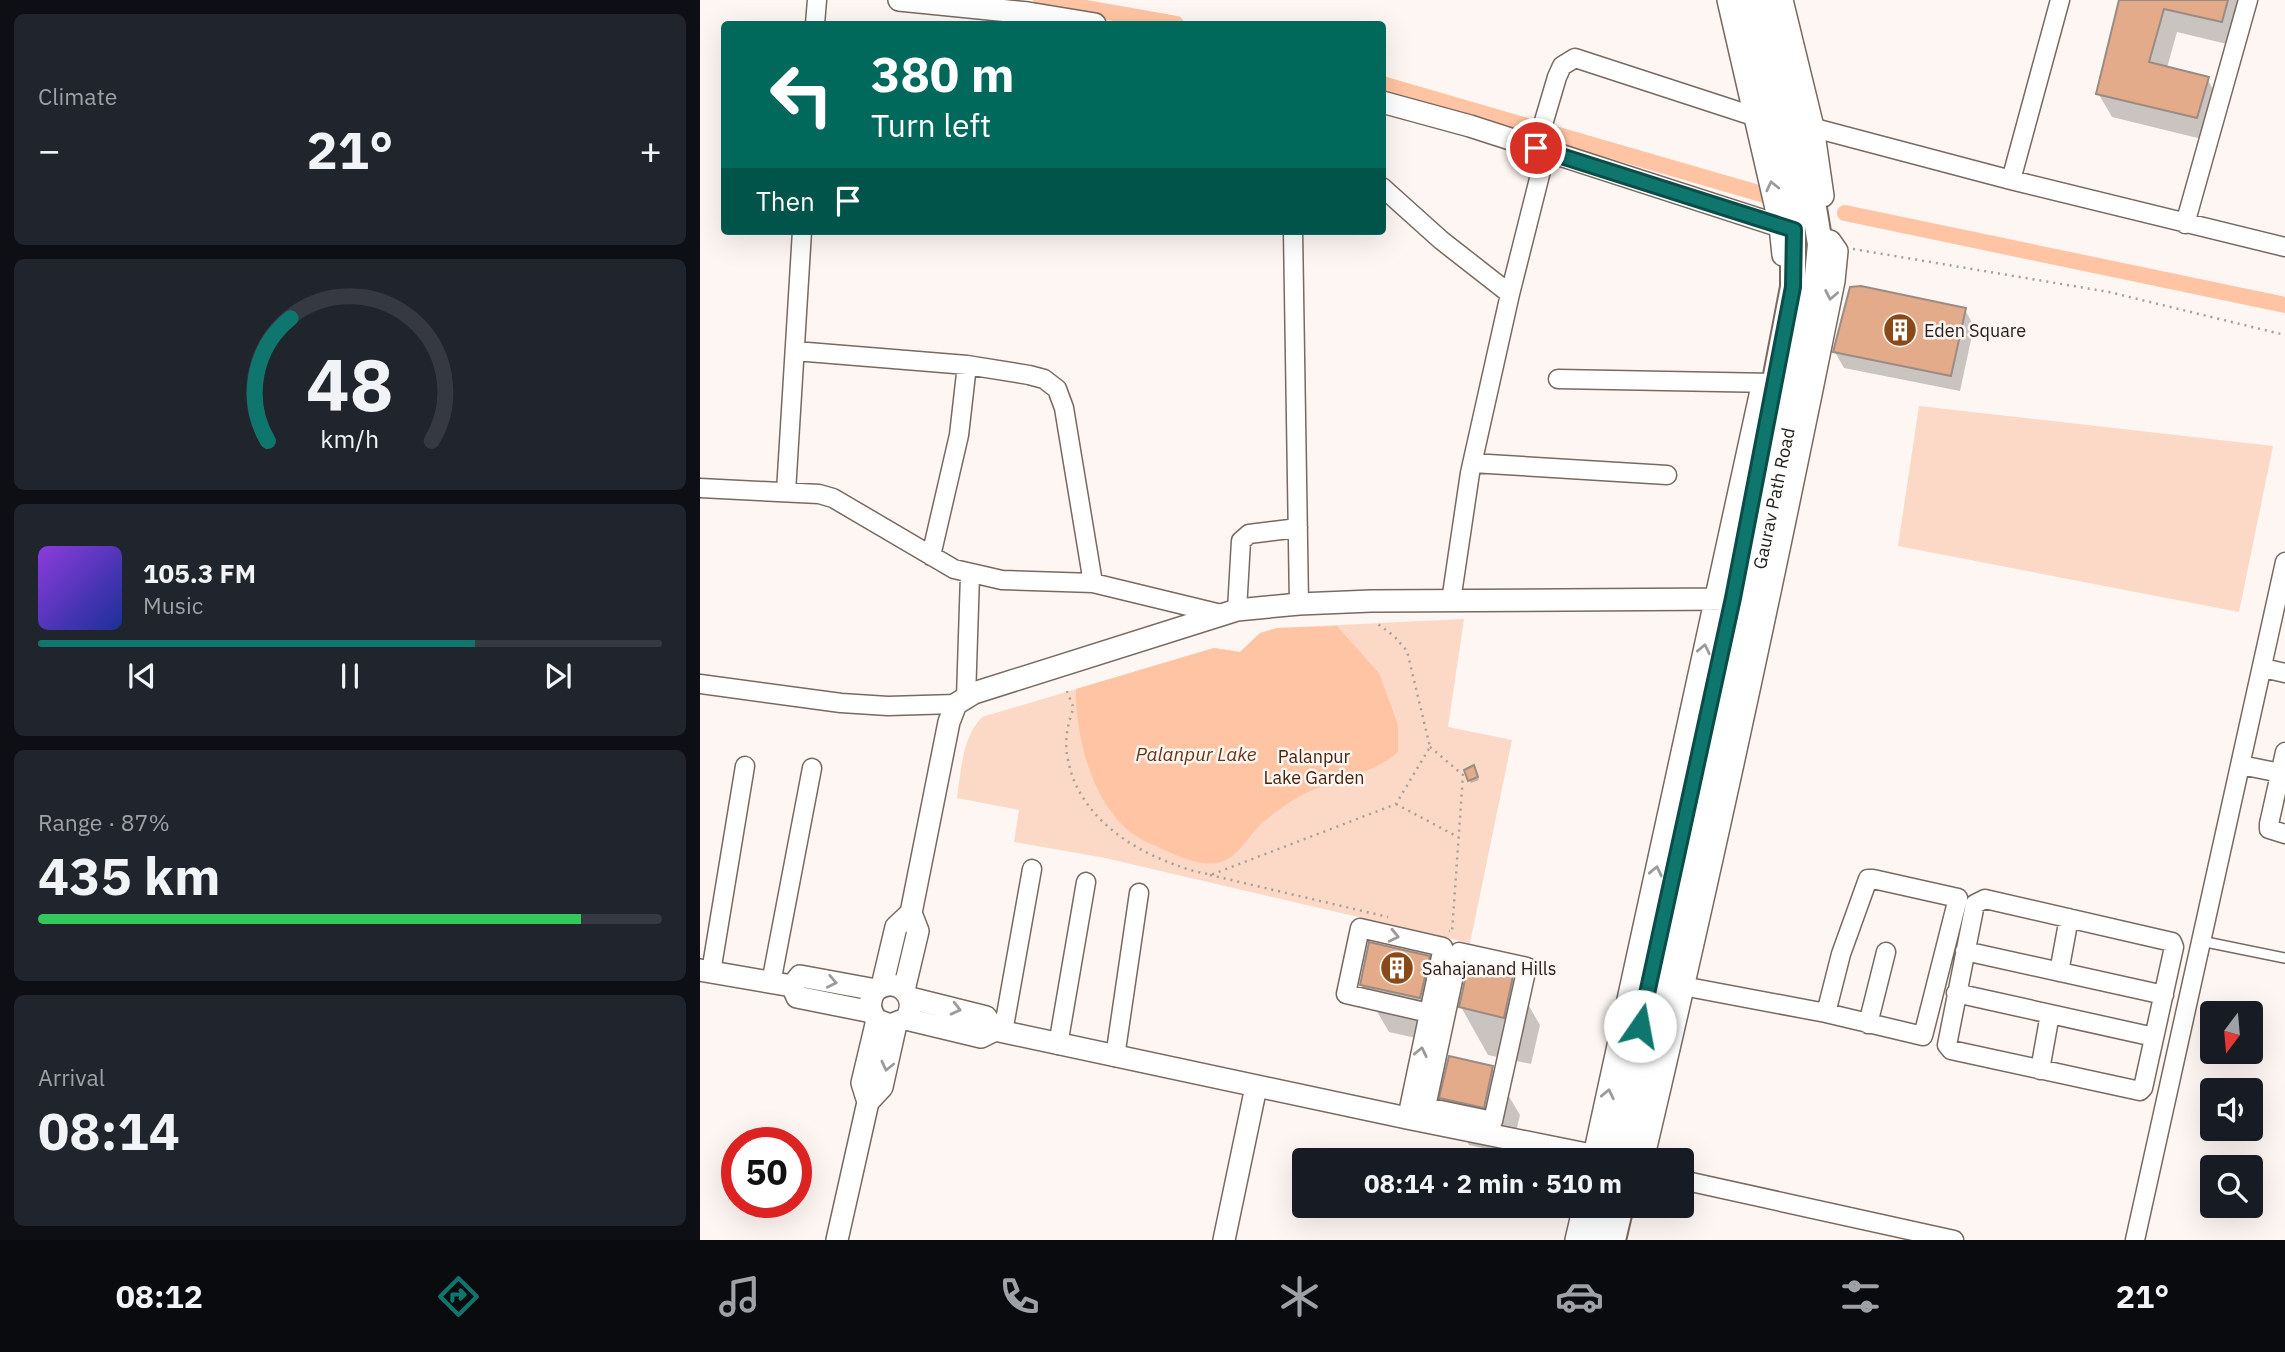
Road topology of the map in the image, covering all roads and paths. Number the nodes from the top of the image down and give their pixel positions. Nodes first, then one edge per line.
1 (817, 0) edge
2 (899, 0) edge
3 (1728, 0) edge
4 (1744, 0) edge
5 (1766, 0) edge
6 (1782, 0) edge
7 (2060, 0) edge
8 (2248, 0) edge
9 (816, 21) edge
10 (1077, 21) edge
11 (1386, 103) edge
12 (1756, 117) junction
13 (1805, 125) junction
14 (1541, 146) junction
15 (2011, 180) junction
16 (1386, 191) edge
17 (1797, 207) junction
18 (2185, 224) junction
19 (802, 235) edge
20 (1293, 235) edge
21 (1828, 242) junction
22 (2285, 247) edge
23 (1510, 294) junction
24 (2285, 335) edge
25 (795, 351) junction
26 (967, 365) junction
27 (1558, 379) dead end
28 (1768, 383) junction
29 (1472, 463) junction
30 (1667, 475) dead end
31 (700, 488) edge
32 (786, 492) junction
33 (1298, 528) junction
34 (931, 556) junction
35 (2285, 562) edge
36 (970, 575) junction
37 (1093, 583) junction
38 (1734, 598) junction
39 (1451, 601) junction
40 (1299, 604) junction
41 (1229, 612) junction
42 (1378, 624) dead end
43 (2263, 668) junction
44 (2285, 673) edge
45 (700, 684) edge
46 (1067, 691) dead end
47 (961, 701) junction
48 (1430, 747) junction
49 (2285, 752) edge
50 (2241, 765) junction
51 (744, 766) dead end
52 (811, 768) dead end
53 (2283, 773) edge
54 (1396, 804) junction
55 (2285, 834) edge
56 (1458, 837) junction
57 (1032, 869) dead end
58 (1207, 874) junction
59 (1086, 881) dead end
60 (1139, 892) dead end
61 (911, 913) junction
62 (2069, 918) junction
63 (1397, 919) dead end
64 (1438, 928) dead end
65 (2174, 947) junction
66 (2199, 947) junction
67 (1965, 951) junction
68 (1886, 952) dead end
69 (2285, 958) edge
70 (705, 971) edge
71 (2059, 972) junction
72 (771, 983) junction
73 (1676, 984) junction
74 (792, 986) junction
75 (879, 988) junction
76 (1956, 993) junction
77 (2163, 999) junction
78 (2186, 1009) junction
79 (894, 1011) junction
80 (1429, 1013) junction
81 (1826, 1013) junction
82 (2050, 1014) junction
83 (1868, 1024) junction
84 (2181, 1028) junction
85 (2156, 1030) junction
86 (999, 1031) junction
87 (1058, 1045) junction
88 (1115, 1057) junction
89 (2039, 1070) junction
90 (1256, 1087) junction
91 (1418, 1116) junction
92 (1554, 1148) edge
93 (1604, 1148) edge
94 (1606, 1148) edge
95 (1645, 1148) edge
96 (1694, 1183) edge
97 (1581, 1218) edge
98 (1597, 1218) edge
99 (1618, 1218) edge
100 (1630, 1218) edge
101 (837, 1240) edge
102 (1224, 1240) edge
103 (1576, 1240) edge
104 (1592, 1240) edge
105 (1613, 1240) edge
106 (1625, 1240) edge
107 (1954, 1240) edge
108 (2135, 1240) edge

1 - 9 street
2 - 10 street
3 - 12 street
4 - 17 main road, Gaurav Path Road
5 - 13 main road, Gaurav Path Road
6 - 13 street
7 - 15 street
8 - 18 street
11 - 14 street
12 - 14 street
17 -> 12 street
13 - 15 street
13 - 17 main road, Gaurav Path Road
13 - 21 street
14 - 17 street
14 - 23 street
15 - 18 street
16 - 23 street
17 - 21 main road, Gaurav Path Road
17 - 28 main road, Gaurav Path Road
18 - 22 street
19 - 25 street
20 - 33 street
21 - 24 path
21 - 38 main road, Gaurav Path Road
21 -> 73 street
23 - 29 street
25 - 26 street
25 - 32 street
26 - 34 street
26 - 37 street
27 - 28 street
28 - 38 main road, Gaurav Path Road
29 - 30 street
29 - 39 street
31 - 32 street
32 - 34 street
33 - 40 street
33 - 41 street
34 - 36 street
35 - 43 street
36 - 37 street
36 - 47 street
37 - 41 street
38 - 39 street
38 - 73 main road, Gaurav Path Road
93 -> 38 main road, Gaurav Path Road
39 - 40 street
40 - 41 street
41 - 47 street
42 - 48 path
43 - 44 street
43 - 50 street
45 - 47 street
46 - 58 path
47 - 61 street
48 - 54 path
48 - 56 path
49 - 53 street
50 - 53 street
50 - 66 street
51 - 70 street
52 - 72 street
53 - 55 street
54 - 56 path
54 - 58 path
56 - 64 path
57 - 86 street
58 - 63 path
59 - 87 street
60 - 88 street
61 - 75 street
61 - 79 street
62 - 65 street
62 - 67 street
62 - 71 street
65 - 66 street
65 - 77 street
66 - 69 lane
66 - 78 street
67 - 71 street
67 - 76 street
68 - 83 street
70 - 72 street
71 - 77 street
72 - 74 street
73 - 81 street
73 - 94 main road, Gaurav Path Road
73 - 95 street
74 -> 75 street
74 - 79 street
75 - 79 street
76 - 82 street
76 - 89 street
77 - 78 street
77 - 85 street
78 - 84 street
79 - 86 street
79 - 101 street
80 -> 80 street
91 -> 80 street
81 - 83 street
81 - 83 street
82 - 85 street
82 - 89 street
84 - 85 street
84 - 108 street
85 - 89 street
86 - 87 street
87 - 88 street
88 - 90 street
90 - 91 street
90 - 102 street
91 - 91 street
91 - 92 street
96 - 107 street
97 - 103 street
98 - 104 main road
99 - 105 main road
100 - 106 street

